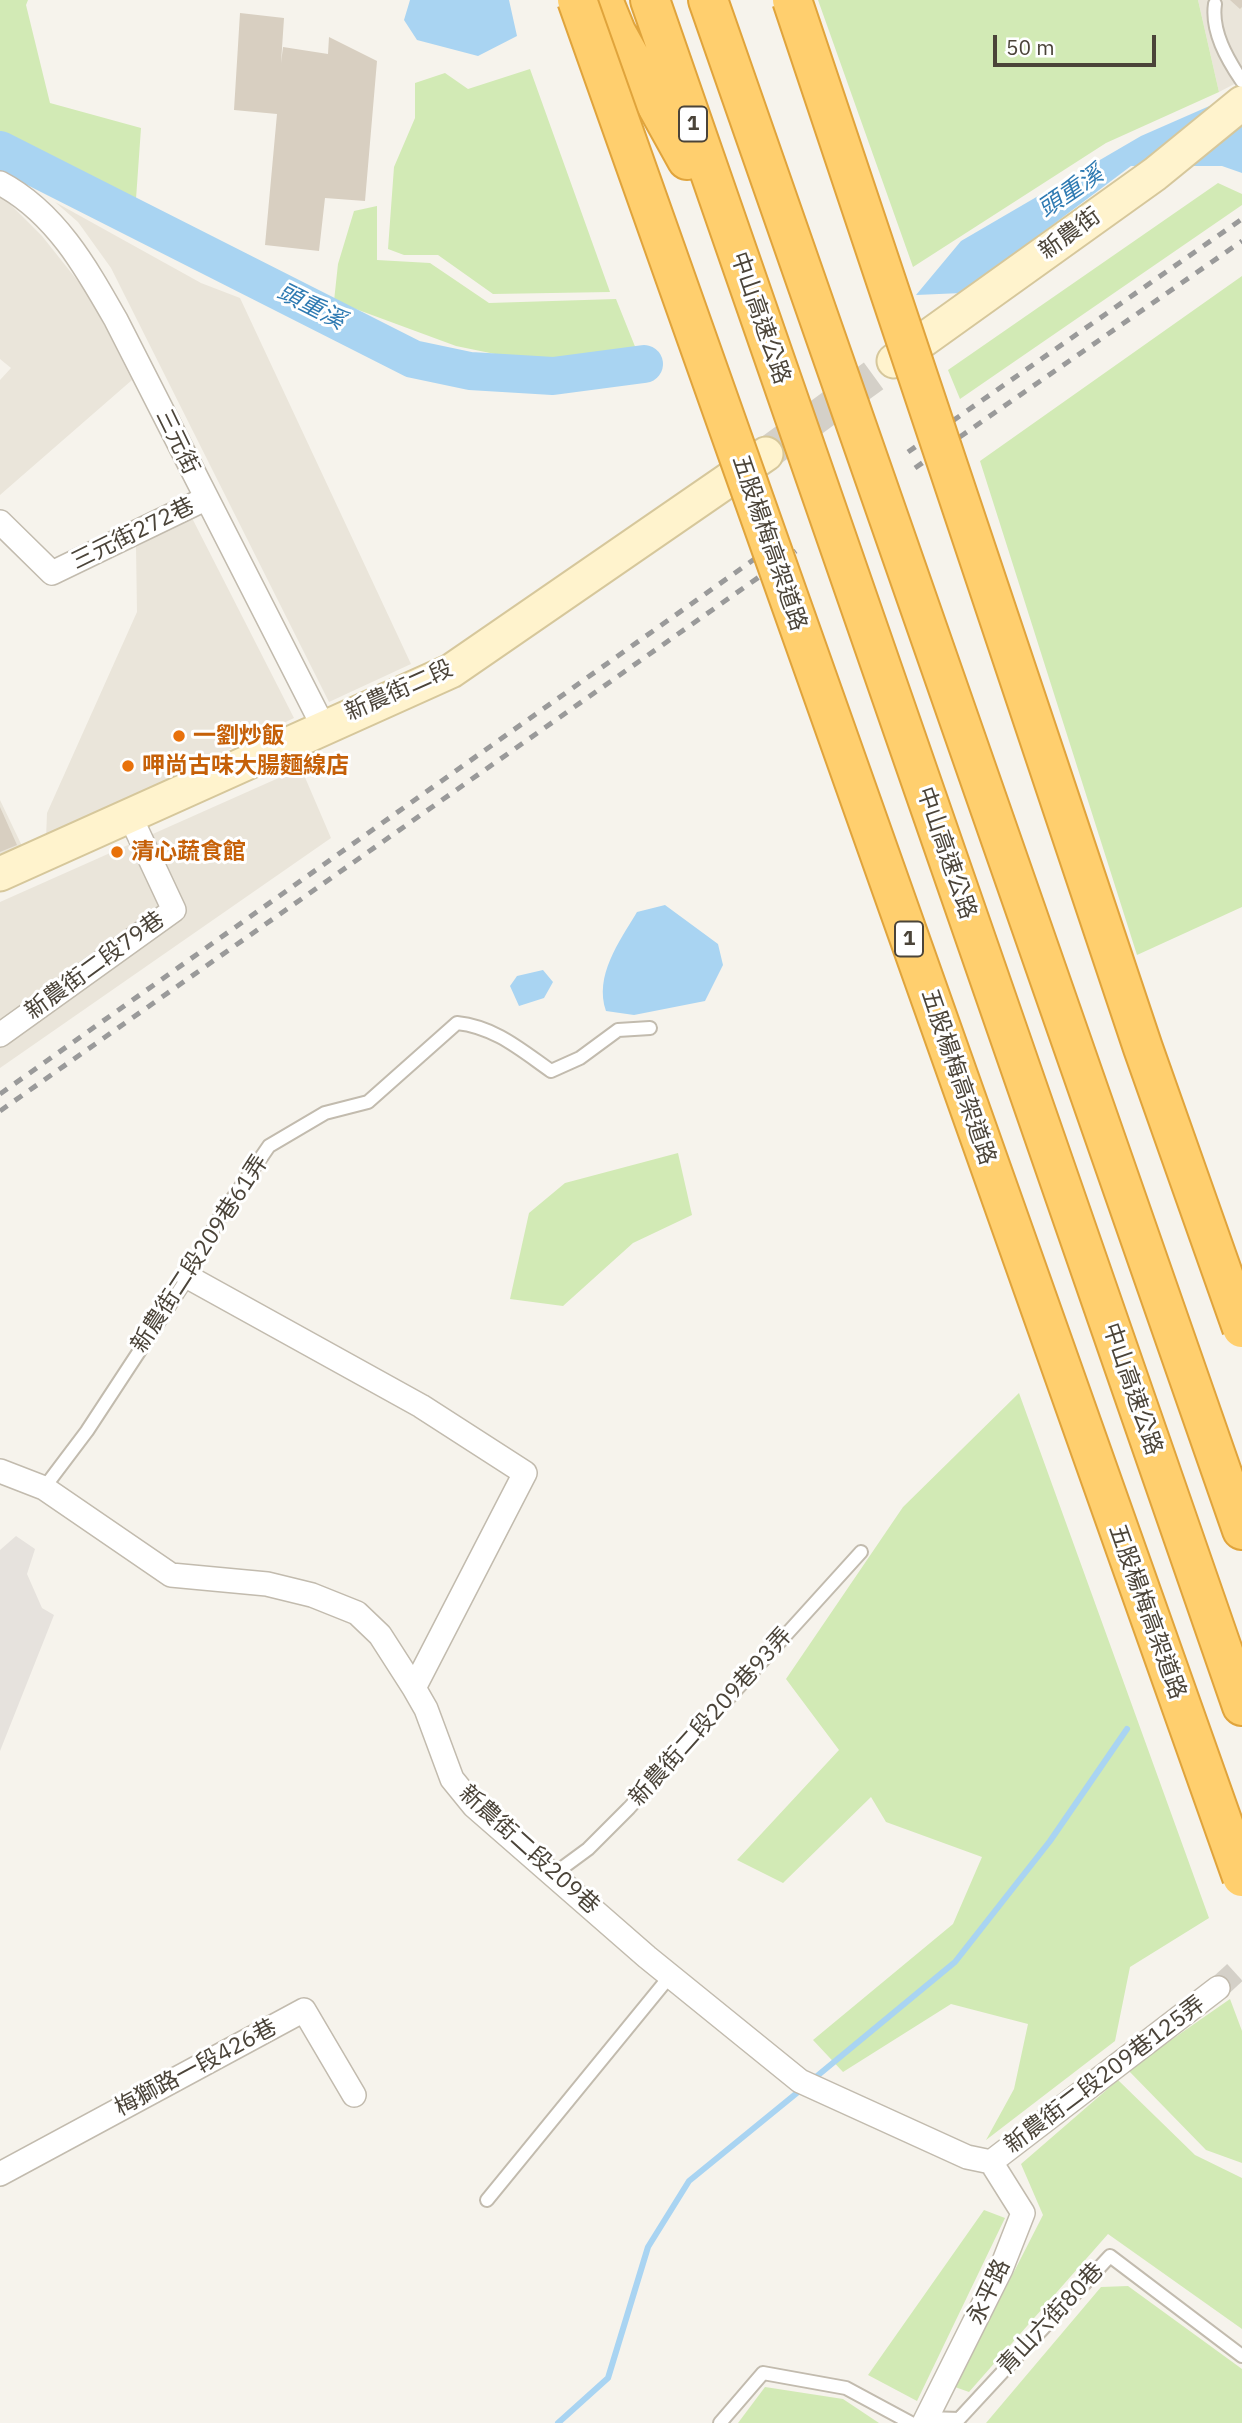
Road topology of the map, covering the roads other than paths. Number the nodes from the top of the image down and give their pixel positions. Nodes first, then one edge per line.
1 (577, 0) edge
2 (603, 0) edge
3 (650, 0) edge
4 (708, 0) edge
5 (722, 0) edge
6 (792, 0) edge
7 (1215, 4) dead end
8 (1242, 81) edge
9 (1242, 103) edge
10 (747, 109) junction
11 (0, 183) edge
12 (736, 247) junction
13 (894, 361) tunnel mouth
14 (766, 454) tunnel mouth
15 (205, 499) junction
16 (0, 522) edge
17 (323, 726) junction
18 (130, 816) junction
19 (0, 874) edge
20 (650, 1028) dead end
21 (0, 1035) edge
22 (188, 1277) junction
23 (1242, 1328) edge
24 (0, 1471) edge
25 (44, 1488) junction
26 (1242, 1530) edge
27 (861, 1552) dead end
28 (414, 1688) junction
29 (1242, 1706) edge
30 (554, 1874) junction
31 (1242, 1877) edge
32 (670, 1976) junction
33 (1218, 1988) tunnel mouth
34 (354, 2095) dead end
35 (991, 2162) junction
36 (0, 2174) edge
37 (487, 2200) dead end
38 (1242, 2356) edge
39 (921, 2421) edge
40 (720, 2423) edge

1 - 31 highway, 五股楊梅高架道路 / 1, bridge
2 - 12 highway
3 - 12 highway, 中山高速公路 / 1
4 - 10 highway
5 - 10 highway
6 - 23 highway, bridge
7 - 8 lane
9 - 13 street, 新農街
10 - 26 highway
11 - 15 street, 三元街
12 - 29 highway, 中山高速公路 / 1
14 - 17 street, 新農街二段
15 - 16 street, 三元街272巷
15 - 17 street, 三元街
17 - 18 street, 新農街二段
18 - 19 street, 新農街二段
18 - 21 street, 新農街二段79巷
20 - 22 lane, 新農街二段209巷61弄
22 - 25 lane, 新農街二段209巷61弄
22 - 28 street
24 - 25 street, 新農街二段209巷
25 - 28 street, 新農街二段209巷
27 - 30 lane, 新農街二段209巷93弄
28 - 30 street, 新農街二段209巷
30 - 32 street, 新農街二段209巷
32 - 35 street, 新農街二段209巷
32 - 37 lane
33 - 35 street, 新農街二段209巷125弄
34 - 36 street, 梅獅路一段426巷
35 - 39 street, 永平路
38 - 39 lane, 青山六街80巷
39 - 40 lane

